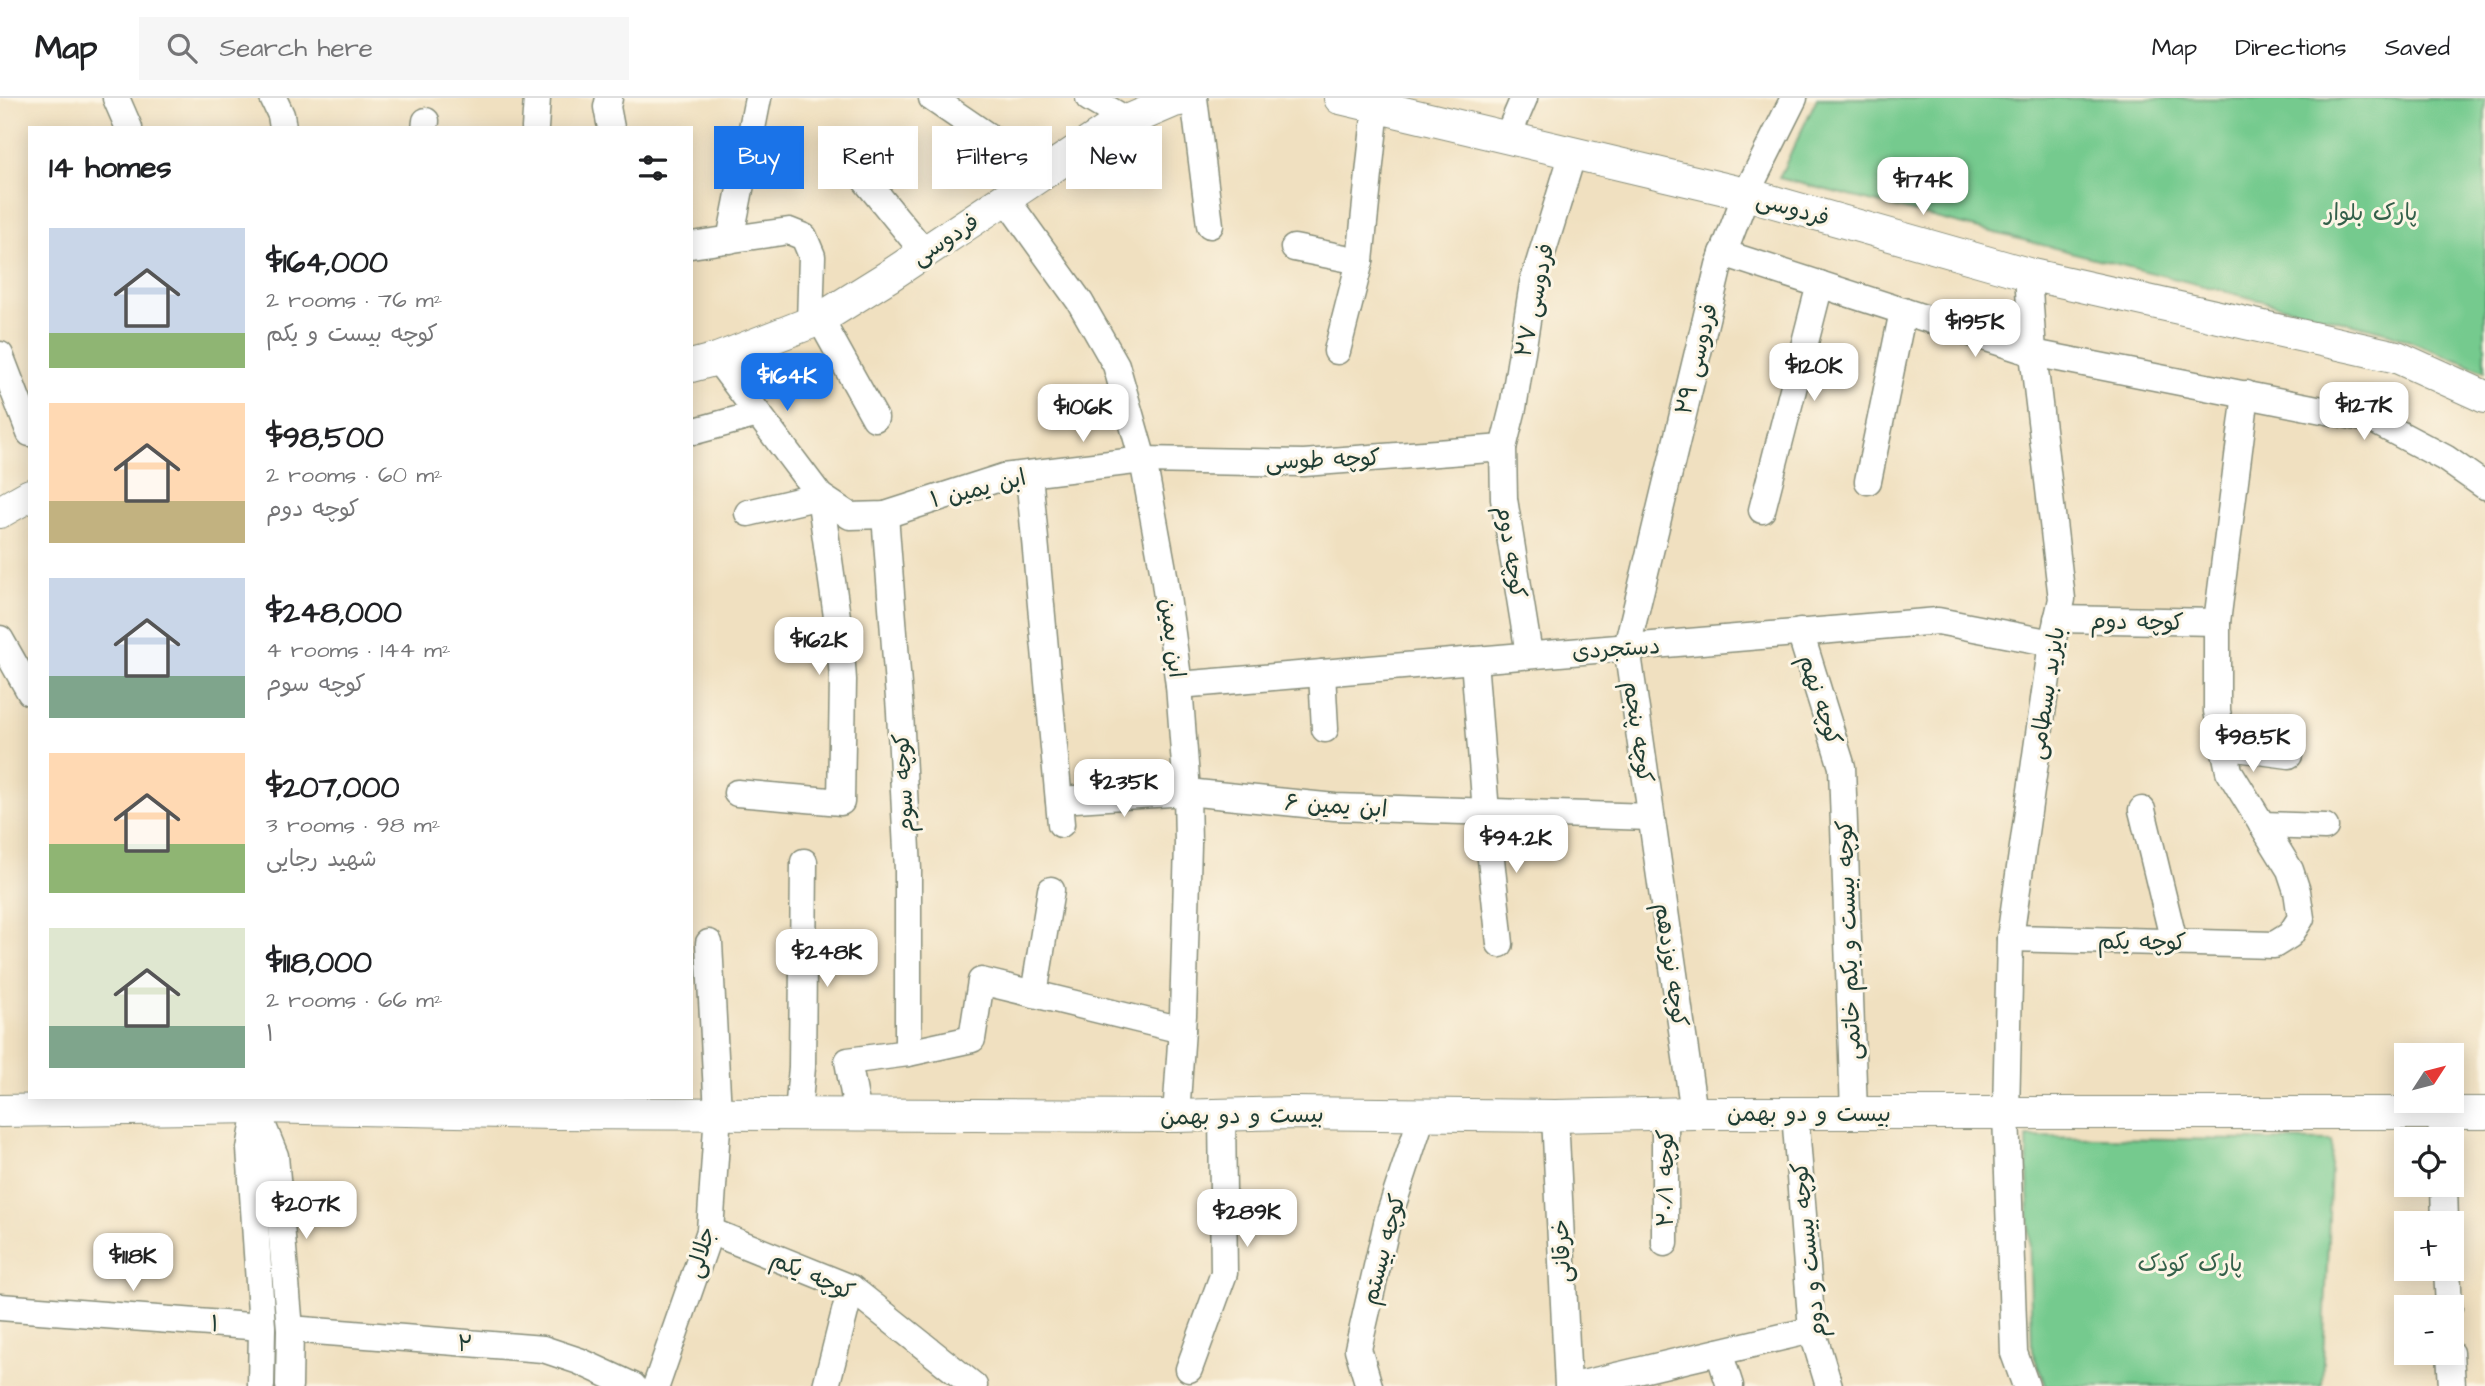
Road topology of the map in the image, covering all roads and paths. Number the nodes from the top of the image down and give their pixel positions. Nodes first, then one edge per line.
1 (116, 98) edge
2 (273, 98) edge
3 (537, 98) edge
4 (609, 98) edge
5 (758, 98) edge
6 (932, 98) edge
7 (1089, 98) edge
8 (1192, 98) edge
9 (1340, 98) edge
10 (1524, 98) edge
11 (1794, 98) edge
12 (1397, 106) edge
13 (1134, 111) edge
14 (128, 126) edge
15 (283, 126) edge
16 (535, 126) edge
17 (611, 126) edge
18 (973, 126) edge
19 (1507, 138) junction
20 (1573, 153) junction
21 (1052, 167) edge
22 (873, 189) edge
23 (1020, 189) edge
24 (1746, 194) junction
25 (1006, 199) junction
26 (1210, 225) dead end
27 (730, 240) junction
28 (693, 245) edge
29 (1294, 248) dead end
30 (924, 252) junction
31 (1723, 253) junction
32 (1360, 261) junction
33 (2028, 274) junction
34 (1820, 284) junction
35 (1903, 311) junction
36 (815, 321) junction
37 (1337, 351) dead end
38 (2033, 353) junction
39 (0, 355) edge
40 (704, 363) edge
41 (2246, 394) junction
42 (2485, 397) edge
43 (758, 414) junction
44 (875, 418) dead end
45 (28, 428) edge
46 (695, 431) dead end
47 (1503, 448) junction
48 (1143, 460) junction
49 (1029, 474) junction
50 (1868, 481) dead end
51 (2485, 486) edge
52 (28, 496) edge
53 (820, 496) junction
54 (1762, 510) dead end
55 (0, 512) edge
56 (748, 513) dead end
57 (885, 514) junction
58 (2217, 622) junction
59 (2054, 631) junction
60 (1800, 632) junction
61 (0, 639) edge
62 (1627, 647) junction
63 (1529, 654) junction
64 (1474, 660) junction
65 (1322, 673) junction
66 (1179, 685) junction
67 (28, 688) edge
68 (1325, 729) dead end
69 (2222, 746) junction
70 (2289, 755) dead end
71 (1842, 767) joint
72 (1187, 792) junction
73 (737, 793) dead end
74 (2142, 810) dead end
75 (1486, 812) junction
76 (1651, 817) junction
77 (2262, 825) junction
78 (2325, 827) dead end
79 (804, 862) dead end
80 (1051, 890) dead end
81 (2010, 938) junction
82 (2174, 942) junction
83 (709, 943) dead end
84 (1500, 944) dead end
85 (1034, 994) junction
86 (1182, 1030) junction
87 (908, 1052) junction
88 (254, 1102) edge
89 (557, 1105) edge
90 (0, 1111) edge
91 (1423, 1113) junction
92 (1795, 1113) junction
93 (1854, 1113) junction
94 (2006, 1113) junction
95 (2485, 1113) edge
96 (718, 1114) junction
97 (798, 1114) junction
98 (1679, 1114) junction
99 (858, 1115) junction
100 (1222, 1115) junction
101 (1176, 1116) junction
102 (1555, 1116) junction
103 (2441, 1126) edge
104 (710, 1231) junction
105 (1665, 1243) dead end
106 (851, 1288) junction
107 (0, 1307) edge
108 (262, 1326) junction
109 (290, 1329) junction
110 (1812, 1330) junction
111 (1719, 1352) junction
112 (2451, 1365) edge
113 (1189, 1369) dead end
114 (261, 1386) edge
115 (289, 1386) edge
116 (633, 1386) edge
117 (656, 1386) edge
118 (826, 1386) edge
119 (974, 1386) edge
120 (1369, 1386) edge
121 (1568, 1386) edge
122 (1574, 1386) edge
123 (1730, 1386) edge
124 (1829, 1386) edge
125 (2026, 1386) edge
126 (2452, 1386) edge

1 - 14 street
2 - 15 street
3 - 16 street
4 - 17 street
5 - 27 street
6 - 18 street
7 - 13 street
8 - 13 main road, فردوسی
8 - 26 street
9 - 12 main road, فردوسی
10 - 19 street
11 - 24 street, فردوسی ۲۹
12 - 19 main road, فردوسی
12 - 32 street
13 - 21 main road, فردوسی
19 - 20 main road, فردوسی
20 - 24 main road, فردوسی
20 - 47 street, فردوسی ۲۷
22 - 30 street
23 - 25 main road, فردوسی
24 - 31 street, فردوسی ۲۹
24 - 33 main road, فردوسی
25 - 30 main road, فردوسی
25 - 48 street, ابن یمین
27 - 28 street
27 - 36 street
29 - 32 street
30 - 36 main road, فردوسی
31 - 34 street
31 - 62 street, فردوسی ۲۹
32 - 37 street
33 - 38 street, بایزید بسطامی
33 - 42 main road, فردوسی
34 - 35 street
34 - 54 street
35 - 38 street
35 - 50 street
36 - 40 main road, فردوسی
36 - 44 street
38 - 41 street
38 - 59 street, بایزید بسطامی
39 - 45 street
40 - 43 street
41 - 51 street
41 - 58 street
43 - 46 street
43 - 53 street
47 - 48 street, کوچه طوسی
47 - 63 street, کوچه دوم
48 - 49 street, ابن یمین ۱
48 - 66 street, ابن یمین
49 - 57 street, ابن یمین ۱
49 - 72 street, ابن یمین ۶
52 - 55 main road
53 - 56 street
53 - 57 street, ابن یمین ۱
53 - 73 street
57 - 87 street, کوچه سوم
58 - 59 street, کوچه دوم
58 - 69 street
59 - 60 street, دستجردی
59 - 81 street, بایزید بسطامی
60 - 62 street, دستجردی
60 - 71 street, کوچه نهم
61 - 67 street
62 - 63 street, دستجردی
62 - 76 street, کوچه پنجم
63 - 64 street, دستجردی
64 - 65 street, دستجردی
64 - 75 street
65 - 66 street, دستجردی
65 - 68 street
66 - 72 street, ابن یمین
69 - 70 street
69 - 77 street
71 - 93 street, کوچه بیست و یکم خاتمی
72 - 75 street, ابن یمین ۶
72 - 86 street, ابن یمین
74 - 82 street
75 - 76 street
75 - 84 street
76 - 98 street, کوچه نوزدهم
77 - 78 street
77 - 82 street, کوچه یکم
79 - 97 street
80 - 85 street
81 - 82 street, کوچه یکم
81 - 94 street, بایزید بسطامی
83 - 96 street, جلالی
85 - 86 street
85 - 87 street
86 - 101 street, ابن یمین
87 - 99 street
88 - 89 main road, بیست و دو بهمن
88 - 90 main road, بیست و دو بهمن
88 - 108 street
88 - 109 street
89 - 96 main road, بیست و دو بهمن
91 - 100 main road, بیست و دو بهمن
91 - 102 main road, بیست و دو بهمن
91 - 120 street, کوچه بیستم
92 - 93 main road, بیست و دو بهمن
92 - 98 main road, بیست و دو بهمن
92 - 110 street, کوچه بیست و دوم
93 - 94 main road, بیست و دو بهمن
94 - 103 main road, بیست و دو بهمن
94 - 125 street, بایزید بسطامی
95 - 103 main road, بیست و دو بهمن
96 - 97 main road, بیست و دو بهمن
96 - 104 street, جلالی
97 - 99 main road, بیست و دو بهمن
98 - 102 main road, بیست و دو بهمن
98 - 105 street, کوچه ۲۰/۱
99 - 101 main road, بیست و دو بهمن
100 - 101 main road, بیست و دو بهمن
100 - 113 street
102 - 121 street, خرقانی
104 - 106 street, کوچه یکم
104 - 117 street, جلالی
106 - 118 street
106 - 119 street, کوچه یکم
107 - 108 street, ۱
108 - 114 street
109 - 115 street
109 - 116 street, ۲
110 - 111 street
110 - 124 street, کوچه بیست و دوم
111 - 122 street
111 - 123 street
112 - 126 street

